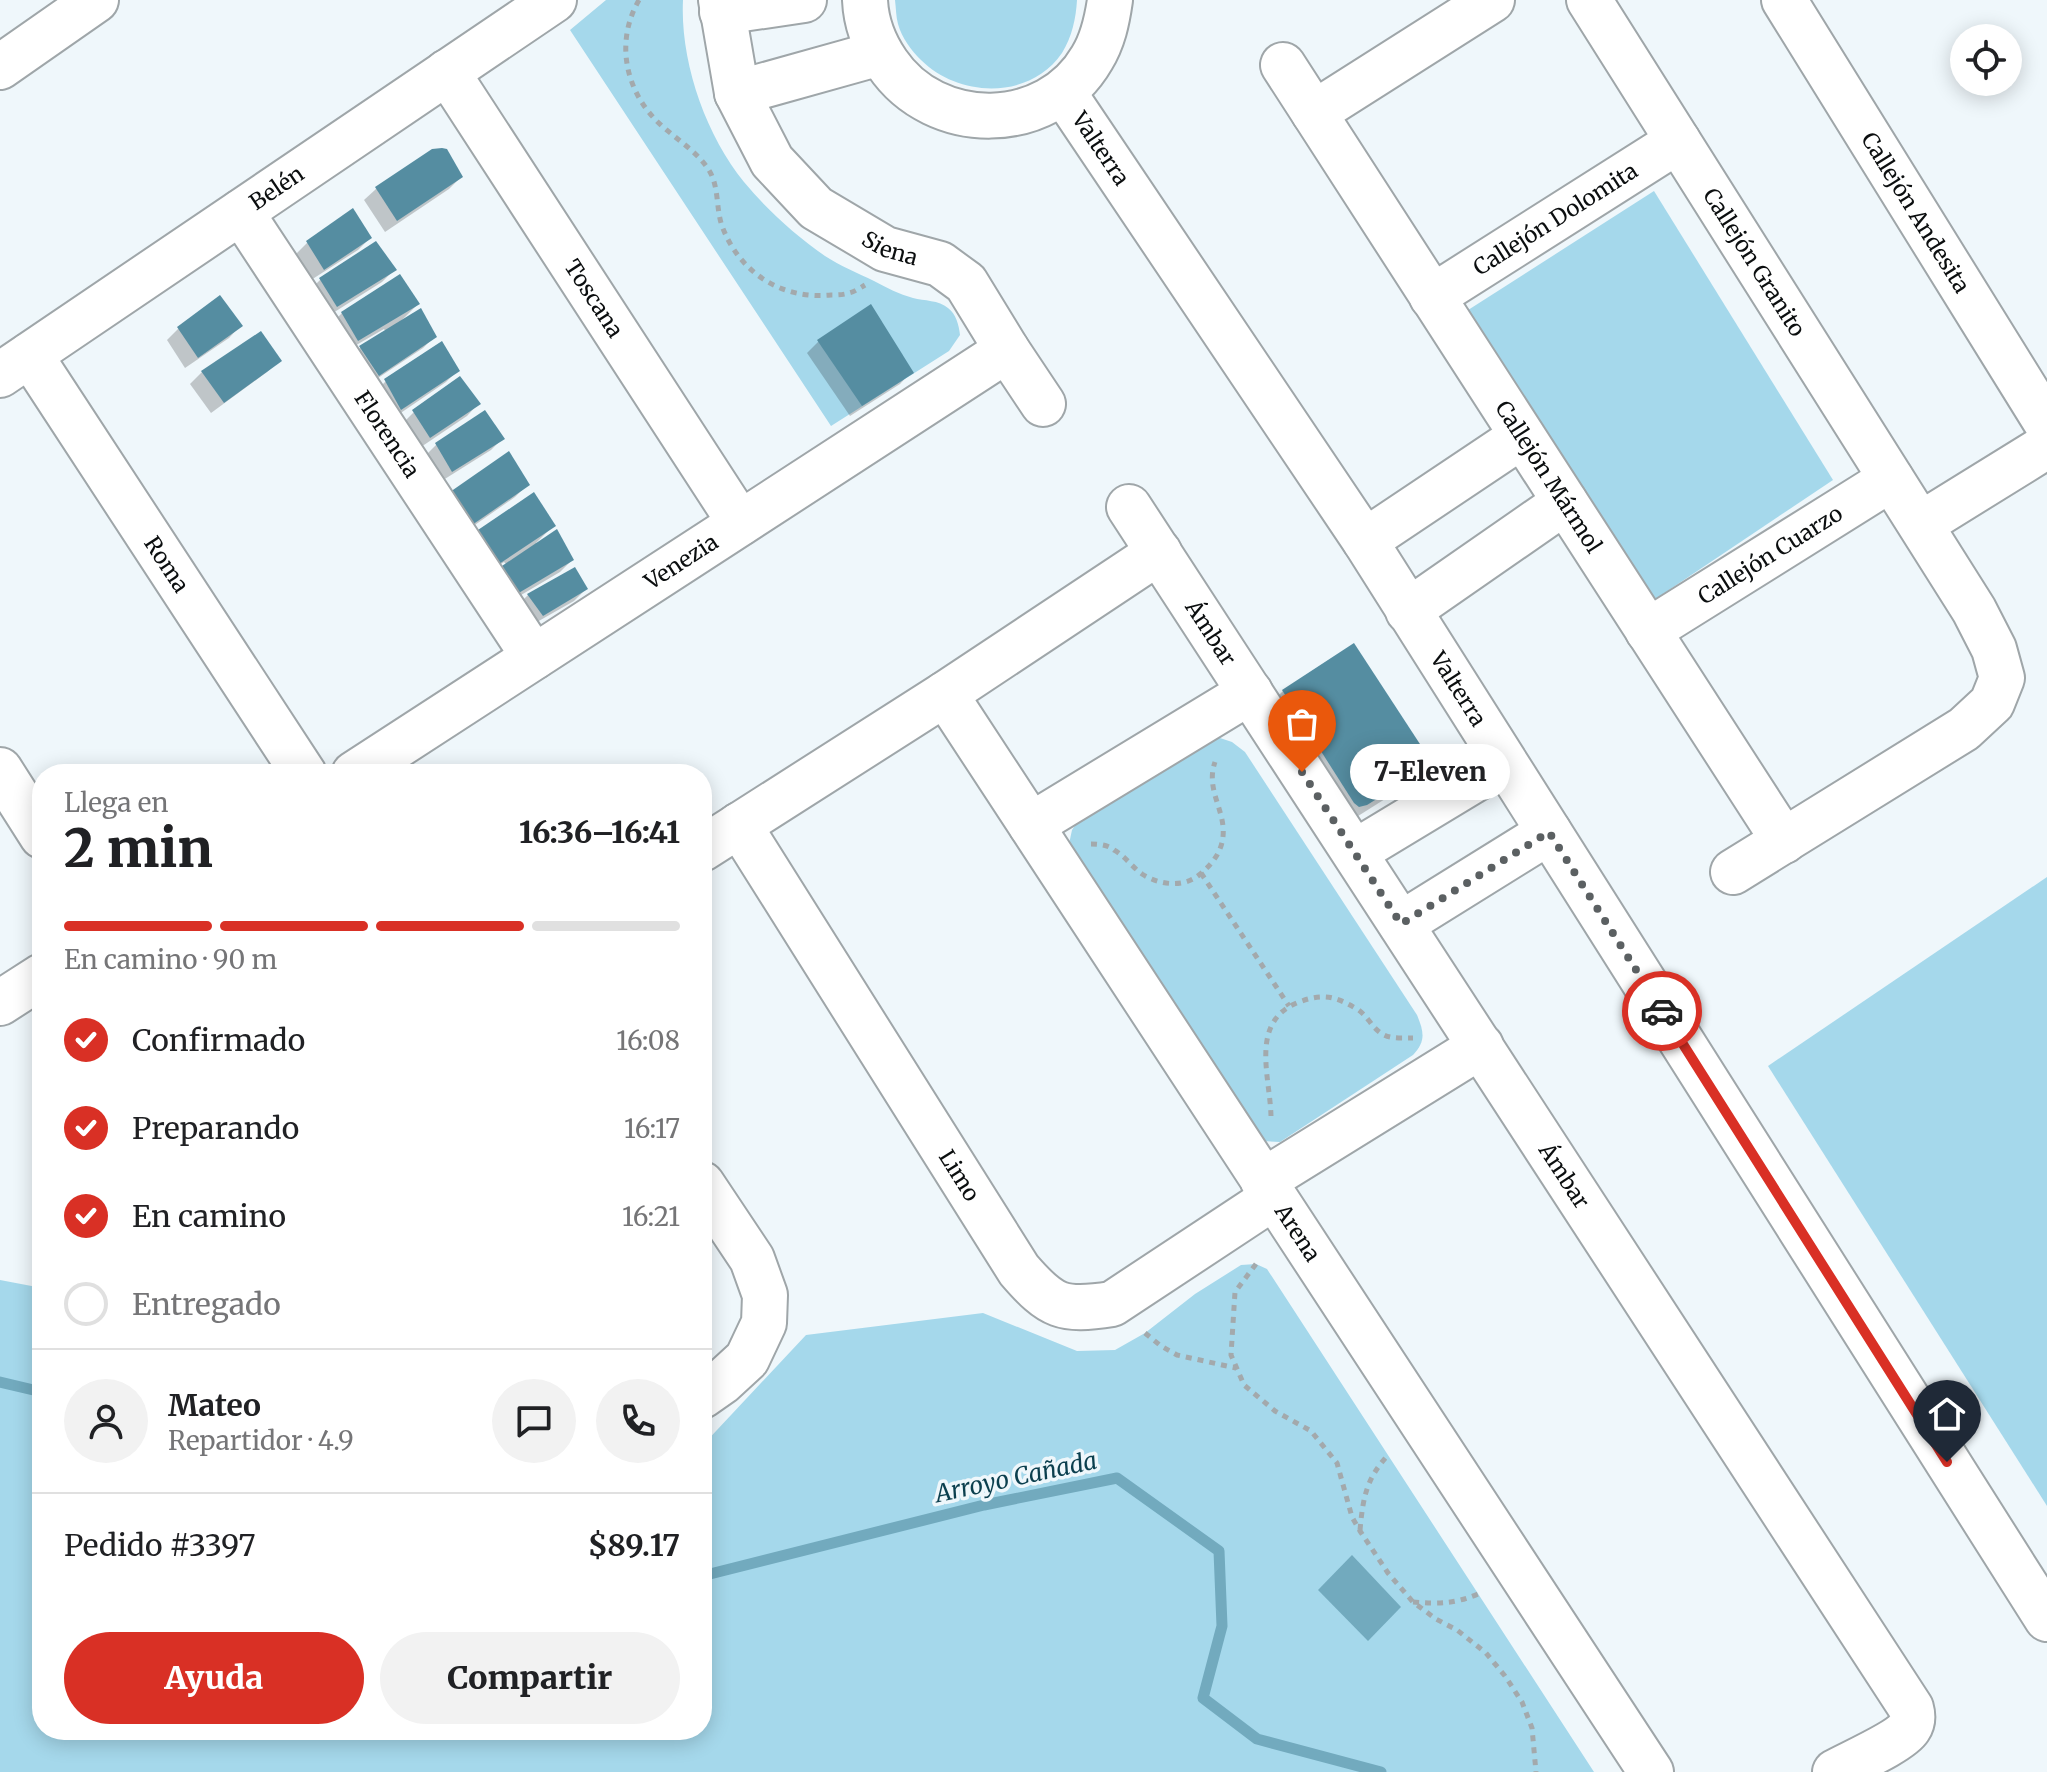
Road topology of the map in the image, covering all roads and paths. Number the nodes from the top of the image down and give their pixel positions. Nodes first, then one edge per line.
1 (96, 0) edge
2 (554, 0) edge
3 (639, 0) edge
4 (804, 0) edge
5 (865, 0) edge
6 (1110, 0) edge
7 (1492, 0) edge
8 (1589, 0) edge
9 (1784, 0) edge
10 (722, 6) edge
11 (880, 53) junction
12 (1283, 65) dead end
13 (0, 67) edge
14 (447, 72) junction
15 (1063, 92) junction
16 (737, 93) junction
17 (1314, 113) junction
18 (1678, 141) junction
19 (241, 212) junction
20 (873, 281) dead end
21 (1432, 297) junction
22 (1007, 350) junction
23 (15, 365) edge
24 (1043, 404) dead end
25 (2047, 424) edge
26 (1522, 436) junction
27 (2047, 446) edge
28 (1891, 479) junction
29 (1565, 502) junction
30 (1129, 507) dead end
31 (740, 523) junction
32 (1921, 524) junction
33 (1365, 541) junction
34 (1159, 552) junction
35 (1408, 611) junction
36 (1648, 631) junction
37 (534, 657) junction
38 (1250, 692) junction
39 (945, 694) junction
40 (1219, 754) dead end
41 (1504, 762) junction
42 (297, 764) edge
43 (369, 764) edge
44 (0, 770) edge
45 (32, 820) edge
46 (739, 825) junction
47 (1031, 825) junction
48 (1549, 832) junction
49 (1784, 841) junction
50 (712, 843) edge
51 (1081, 843) dead end
52 (1355, 852) junction
53 (1733, 872) dead end
54 (1201, 873) junction
55 (1401, 924) junction
56 (32, 982) edge
57 (0, 1003) edge
58 (1289, 1006) junction
59 (1422, 1038) dead end
60 (1481, 1046) junction
61 (1270, 1128) dead end
62 (1269, 1189) junction
63 (712, 1199) edge
64 (1256, 1264) dead end
65 (1145, 1333) dead end
66 (1237, 1369) junction
67 (712, 1388) edge
68 (1388, 1455) dead end
69 (1360, 1531) junction
70 (1478, 1594) dead end
71 (1413, 1602) junction
72 (2047, 1619) edge
73 (1536, 1772) edge
74 (1651, 1772) edge
75 (1835, 1772) edge

1 - 13 street
2 - 14 street, Belén
3 - 20 path
4 - 10 street, Siena
5 - 11 street, Valterra
6 - 15 street, Valterra
7 - 17 street
8 - 18 street, Callejón Granito
9 - 25 street, Callejón Andesita
10 - 16 street, Siena
11 - 15 street, Valterra
11 - 16 street
12 - 17 street, Callejón Mármol
14 - 19 street, Belén
14 - 31 street, Toscana
15 - 33 street, Valterra
16 - 22 street, Siena
17 - 21 street, Callejón Mármol
18 - 21 street, Callejón Dolomita
18 - 28 street, Callejón Granito
19 - 23 street, Belén
19 - 37 street, Florencia
21 - 26 street, Callejón Mármol
22 - 24 street, Siena
22 - 31 street, Venezia
23 - 42 street, Roma
26 - 29 street, Callejón Mármol
26 - 33 street
27 - 32 street
28 - 32 street, Callejón Granito
28 - 36 street, Callejón Cuarzo
29 - 35 street
29 - 36 street, Callejón Mármol
30 - 34 street, Ámbar
31 - 37 street, Venezia
32 - 49 street
33 - 35 street, Valterra
34 - 38 street, Ámbar
34 - 39 street
35 - 41 street, Valterra
36 - 49 street, Callejón Mármol
37 - 43 street, Venezia
38 - 47 street
38 - 52 street, Ámbar
39 - 46 street
39 - 47 street, Arena
40 - 54 path
41 - 48 street, Valterra
41 - 52 street
44 - 45 street
46 - 50 street
46 - 62 street, Limo
47 - 62 street, Arena
48 - 55 street
48 - 72 street, Valterra
49 - 53 street
51 - 54 path
52 - 55 street, Ámbar
54 - 58 path
55 - 60 street, Ámbar
56 - 57 street
58 - 59 path
58 - 61 path
60 - 62 street, Limo
60 - 75 street, Ámbar
62 - 74 street, Arena
63 - 67 street
64 - 66 path
65 - 66 path
66 - 69 path
68 - 69 path
69 - 71 path
70 - 71 path
71 - 73 path

